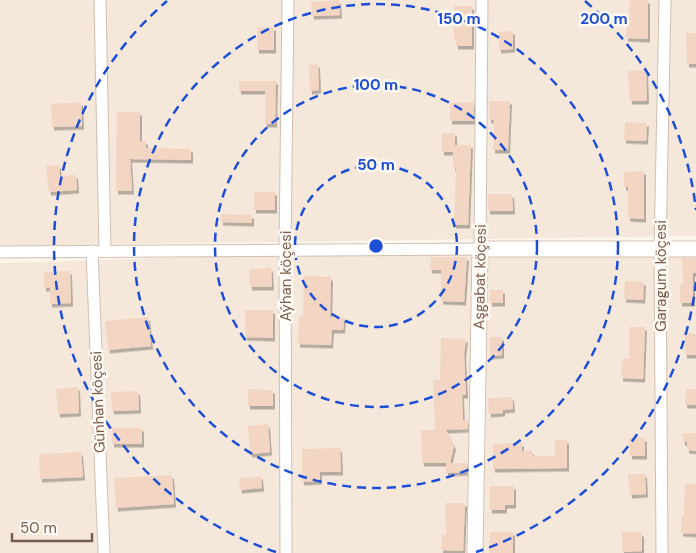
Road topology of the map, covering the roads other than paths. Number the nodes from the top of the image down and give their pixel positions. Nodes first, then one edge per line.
1 (100, 0) edge
2 (288, 0) edge
3 (482, 0) edge
4 (665, 0) edge
5 (660, 249) junction
6 (696, 249) edge
7 (286, 250) junction
8 (480, 250) junction
9 (92, 251) junction
10 (105, 251) junction
11 (0, 252) edge
12 (104, 553) edge
13 (286, 553) edge
14 (476, 553) edge
15 (662, 553) edge

1 - 10 street
2 - 7 street, Aýhan köçesi
3 - 8 street, Aşgabat köçesi
4 - 5 street, Garagum köçesi
5 - 6 street
5 - 8 street
5 - 15 street, Garagum köçesi
7 - 8 street
7 - 10 street
7 - 13 street, Aýhan köçesi
8 - 14 street, Aşgabat köçesi
9 - 10 street
9 - 11 street
9 - 12 street, Günhan köçesi

